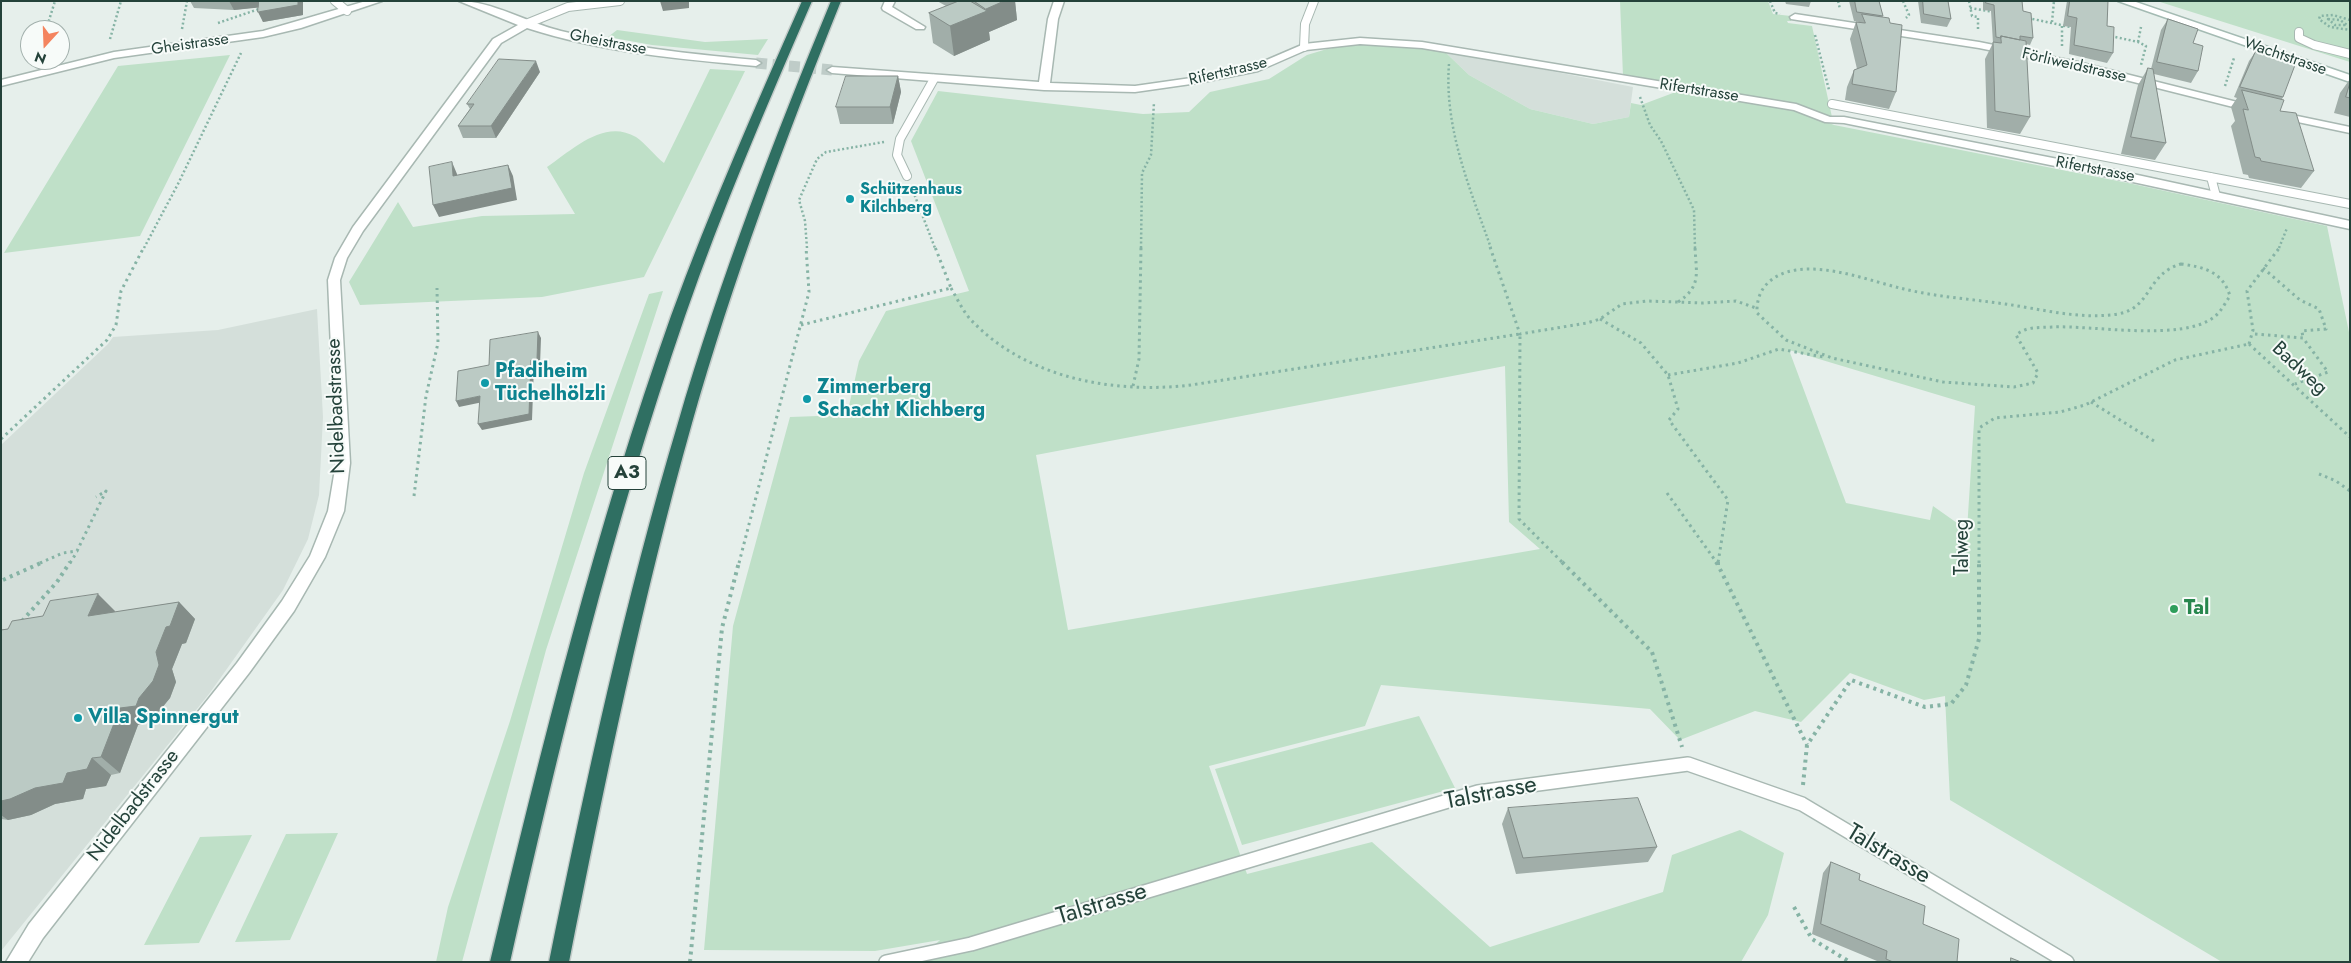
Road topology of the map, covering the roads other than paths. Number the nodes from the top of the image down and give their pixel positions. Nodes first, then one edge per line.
1 (335, 1) edge
2 (377, 1) edge
3 (464, 1) edge
4 (620, 1) edge
5 (807, 1) edge
6 (836, 1) edge
7 (890, 1) edge
8 (1059, 1) edge
9 (1314, 1) edge
10 (2123, 1) edge
11 (605, 2) edge
12 (347, 12) junction
13 (1795, 17) dead end
14 (526, 24) junction
15 (920, 27) dead end
16 (2299, 32) dead end
17 (2220, 34) junction
18 (1304, 47) junction
19 (2350, 54) edge
20 (756, 63) tunnel mouth
21 (832, 70) tunnel mouth
22 (2350, 72) edge
23 (934, 79) junction
24 (2350, 79) edge
25 (1, 83) edge
26 (1044, 87) junction
27 (1831, 99) road end
28 (1936, 124) junction
29 (2350, 130) edge
30 (1936, 138) junction
31 (907, 176) road end
32 (2211, 177) junction
33 (2216, 196) junction
34 (2350, 204) edge
35 (2350, 225) edge
36 (16, 962) edge
37 (500, 962) edge
38 (559, 962) edge
39 (886, 962) edge
40 (2067, 962) edge

1 - 12 lane
2 - 12 street, Gheistrasse
3 - 14 street, Gheistrasse
4 - 11 lane
5 - 37 highway, A3
6 - 38 highway, A3
7 - 15 street
8 - 26 street
9 - 18 lane
10 - 17 street, Wachtstrasse
11 - 14 lane
12 - 25 street, Gheistrasse
13 - 29 street, Förliweidstrasse
14 - 20 street, Gheistrasse
14 - 36 street, Nidelbadstrasse
16 - 19 lane
17 - 22 street, Wachtstrasse
17 - 24 street, Wachtstrasse
18 - 26 street, Rifertstrasse
18 - 30 street, Rifertstrasse
21 - 23 street
23 - 26 street
23 - 31 lane
27 - 28 lane
28 - 30 lane
28 - 32 lane
30 - 33 street, Rifertstrasse
32 - 33 lane
32 - 34 lane
33 - 35 street, Rifertstrasse
39 - 40 lane, Talstrasse

